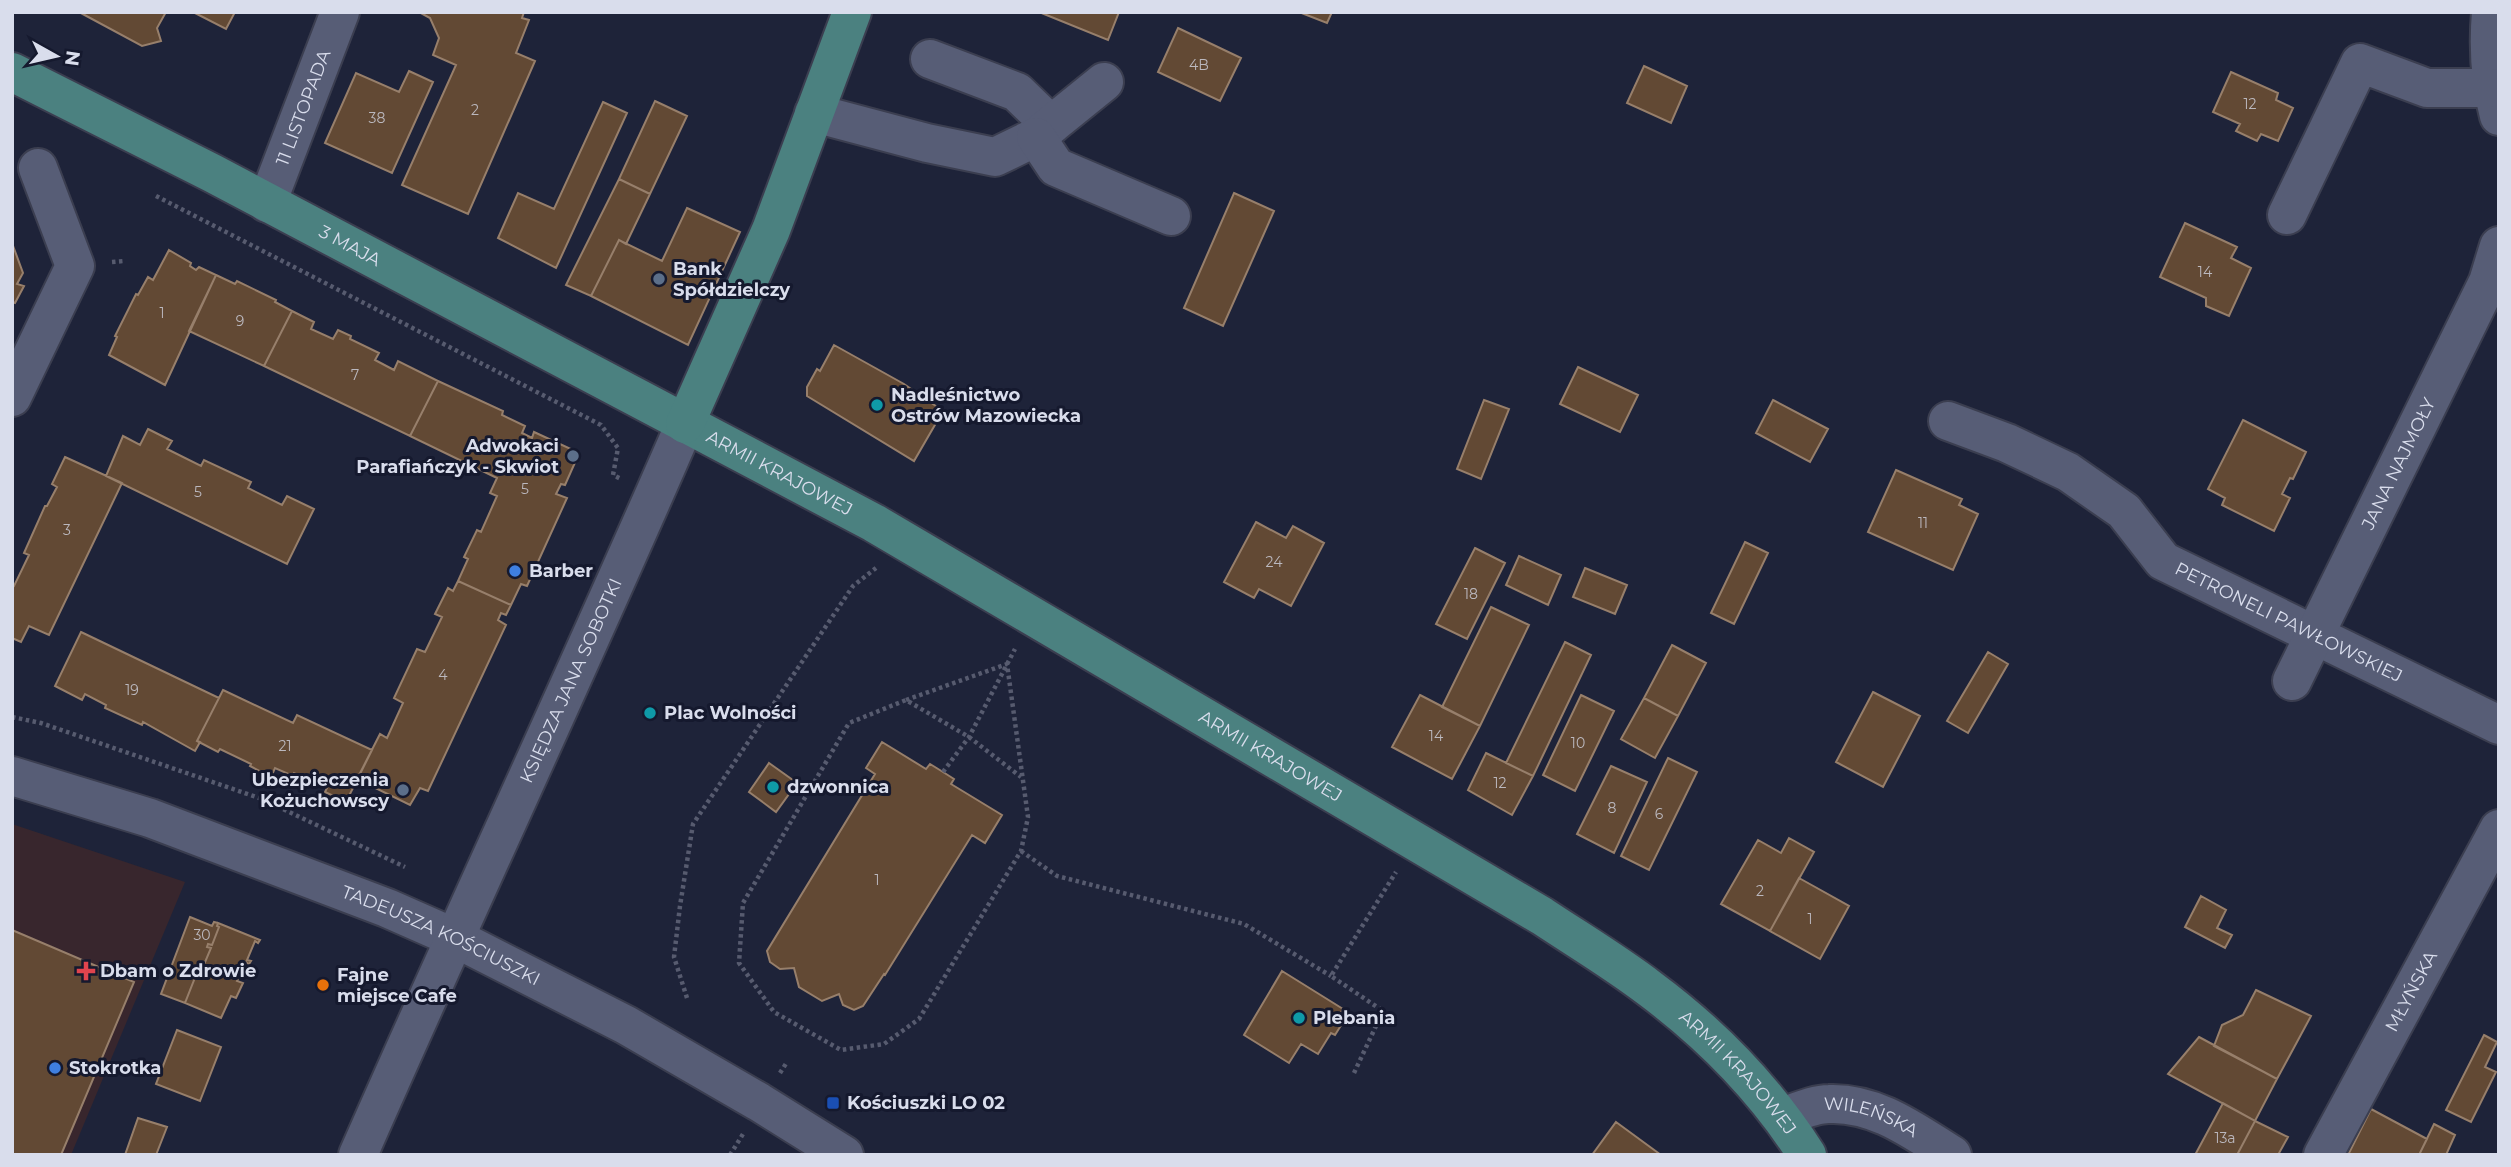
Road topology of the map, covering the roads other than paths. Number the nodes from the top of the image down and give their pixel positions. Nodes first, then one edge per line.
1 (340, 12) edge
2 (852, 12) edge
3 (2491, 12) edge
4 (930, 59) dead end
5 (12, 72) edge
6 (1104, 82) dead end
7 (2495, 102) edge
8 (814, 113) junction
9 (1043, 132) junction
10 (38, 169) dead end
11 (267, 203) junction
12 (2287, 215) dead end
13 (1171, 216) dead end
14 (2499, 246) edge
15 (12, 397) edge
16 (1948, 421) dead end
17 (685, 424) junction
18 (2314, 636) junction
19 (2292, 681) dead end
20 (2499, 725) edge
21 (12, 776) edge
22 (2499, 829) edge
23 (455, 938) junction
24 (1782, 1116) junction
25 (358, 1155) edge
26 (844, 1155) edge
27 (1807, 1155) edge
28 (1952, 1155) edge
29 (2323, 1155) edge

1 - 11 street, 11 LISTOPADA
2 - 8 main road
3 - 7 street
4 - 9 street
5 - 11 main road, 3 MAJA
6 - 9 street
7 - 12 street
8 - 9 street
8 - 17 main road
9 - 13 street
10 - 15 street
11 - 17 main road, 3 MAJA
14 - 18 street, JANA NAJMOŁY
16 - 18 street, PETRONELI PAWŁOWSKIEJ
17 - 23 street, KSIĘDZA JANA SOBOTKI
17 - 24 main road, ARMII KRAJOWEJ
18 - 19 street, JANA NAJMOŁY
18 - 20 street, PETRONELI PAWŁOWSKIEJ
21 - 23 street, TADEUSZA KOŚCIUSZKI
22 - 29 street, MŁYŃSKA
23 - 25 street, KSIĘDZA JANA SOBOTKI
23 - 26 street, TADEUSZA KOŚCIUSZKI
24 - 27 main road, ARMII KRAJOWEJ
24 - 28 street, WILEŃSKA

